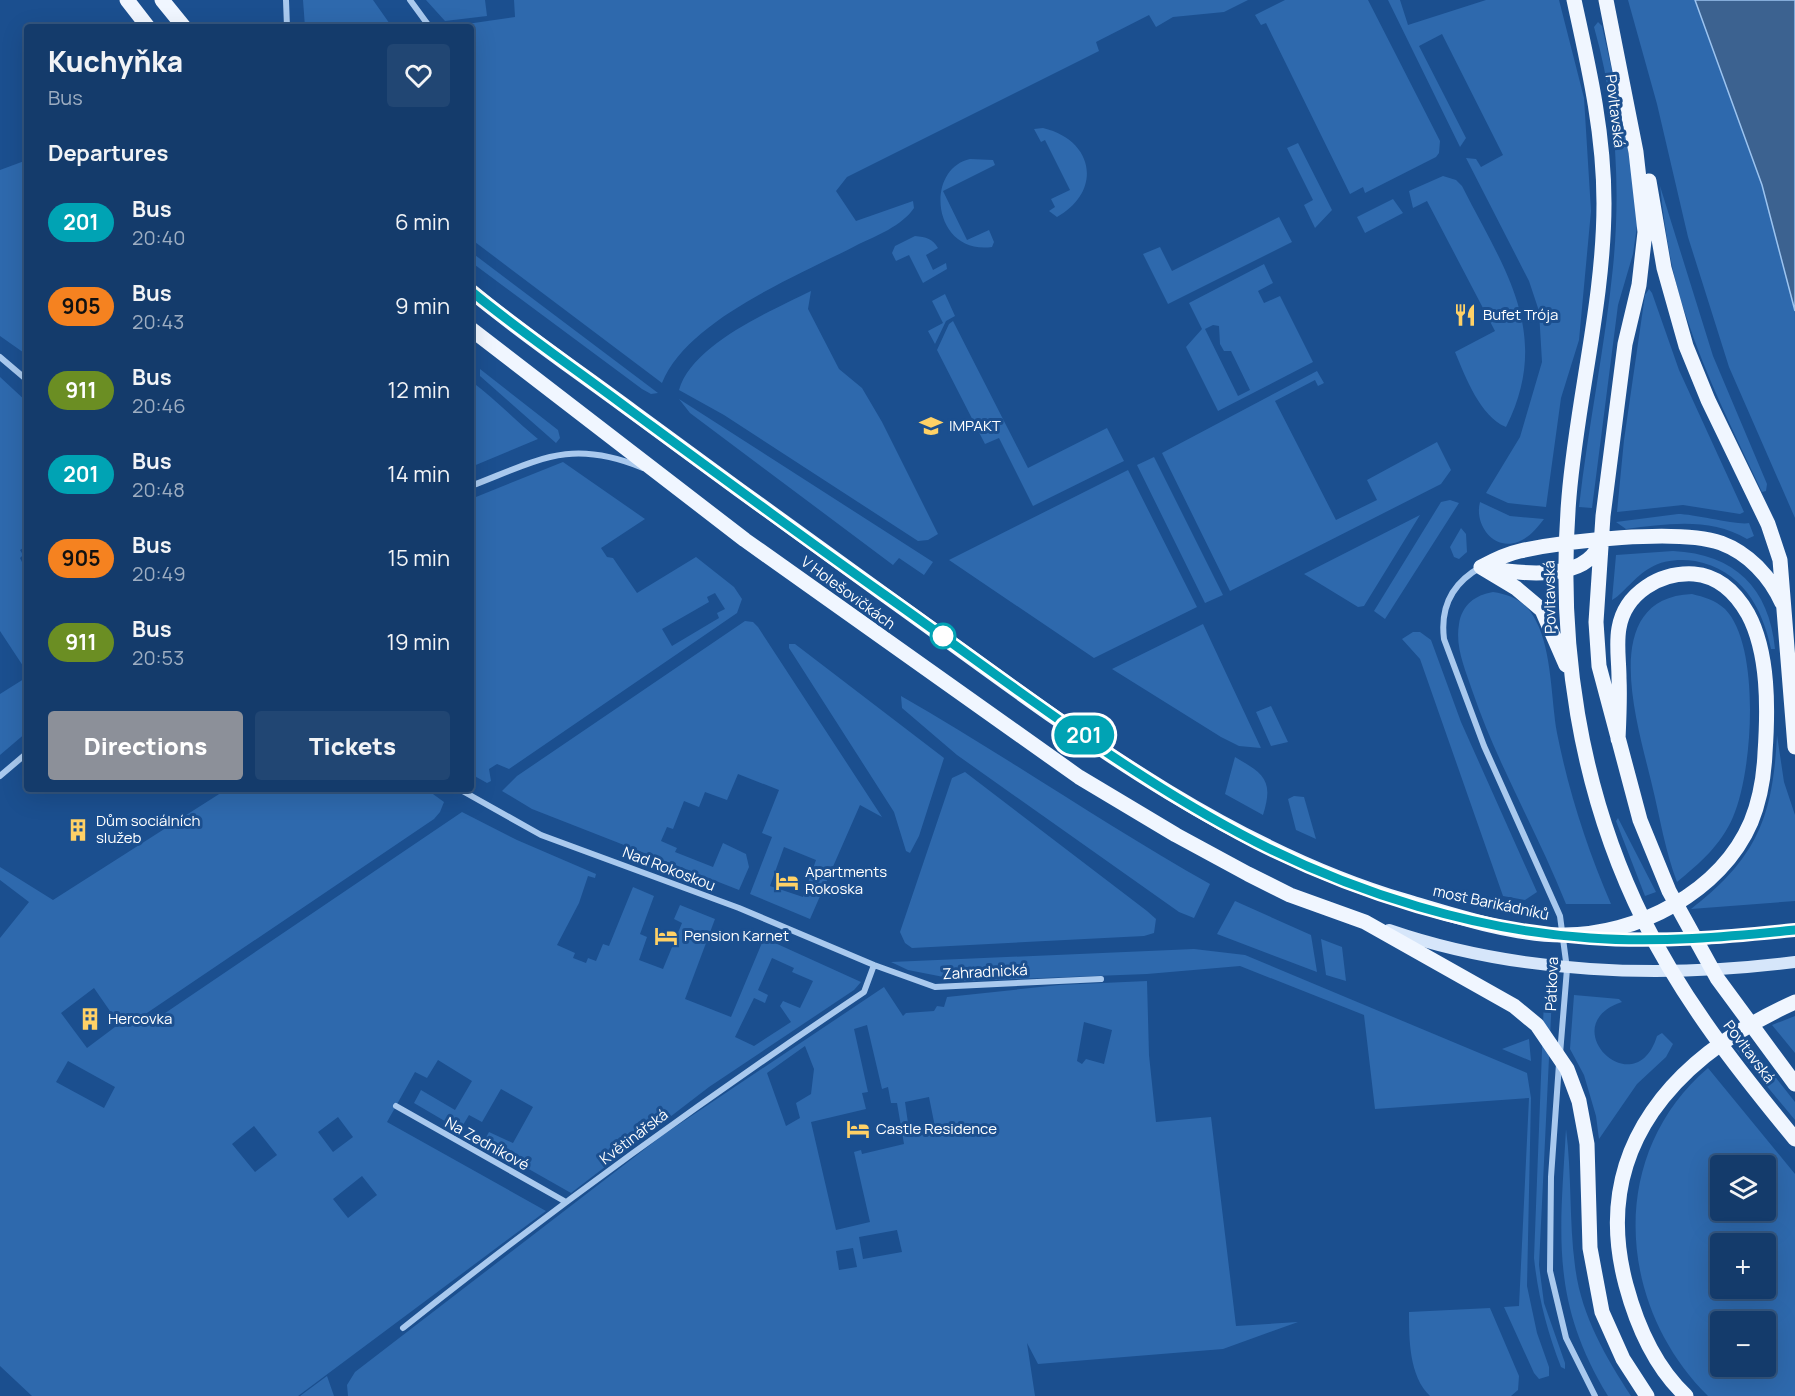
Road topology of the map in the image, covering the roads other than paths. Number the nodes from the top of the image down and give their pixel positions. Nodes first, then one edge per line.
1 (127, 0) edge
2 (286, 0) edge
3 (410, 0) edge
4 (1574, 0) edge
5 (1606, 0) edge
6 (166, 6) edge
7 (146, 24) edge
8 (181, 24) edge
9 (187, 24) edge
10 (287, 24) edge
11 (428, 24) edge
12 (1623, 79) junction
13 (474, 293) edge
14 (474, 331) edge
15 (0, 357) edge
16 (24, 377) edge
17 (657, 474) junction
18 (474, 485) edge
19 (1601, 540) junction
20 (1567, 544) junction
21 (1481, 567) junction
22 (1566, 570) junction
23 (1786, 614) junction
24 (1572, 681) junction
25 (1618, 739) junction
26 (1795, 747) edge
27 (24, 756) edge
28 (0, 776) edge
29 (464, 792) edge
30 (1200, 811) joint
31 (1365, 922) junction
32 (1795, 930) edge
33 (1561, 935) junction
34 (1795, 962) edge
35 (874, 965) junction
36 (1101, 979) dead end
37 (1795, 1002) edge
38 (1795, 1084) edge
39 (396, 1106) dead end
40 (1795, 1139) edge
41 (566, 1202) junction
42 (403, 1328) dead end
43 (1595, 1396) edge
44 (1647, 1396) edge
45 (1686, 1396) edge

1 - 7 main road
2 - 10 street
3 - 11 street
4 - 20 main road, Povltavská
5 - 12 main road, Povltavská
6 - 8 main road
6 - 9 street
12 - 19 main road, Povltavská
12 - 23 main road
13 - 30 main road, V Holešovičkách
14 - 17 main road, V Holešovičkách
15 - 16 street
17 - 18 street
17 - 31 main road, V Holešovičkách
19 - 20 main road
19 - 22 main road
19 - 23 main road
19 - 25 main road, Povltavská
20 - 21 main road
20 - 22 main road, Povltavská
21 - 22 main road
21 - 24 main road
21 - 43 street, Pátkova
22 - 24 main road, Povltavská
23 - 26 main road
24 - 40 main road, Povltavská
25 - 33 main road
25 - 38 main road, Povltavská
27 - 28 street
29 - 35 street, Nad Rokoskou
30 - 33 main road, most Barikádníků
31 - 34 main road
31 - 44 main road
32 - 33 main road, most Barikádníků
35 - 36 street, Zahradnická
35 - 41 street, Květinářská
37 - 45 main road
39 - 41 street, Na Zedníkové
41 - 42 street, Květinářská

